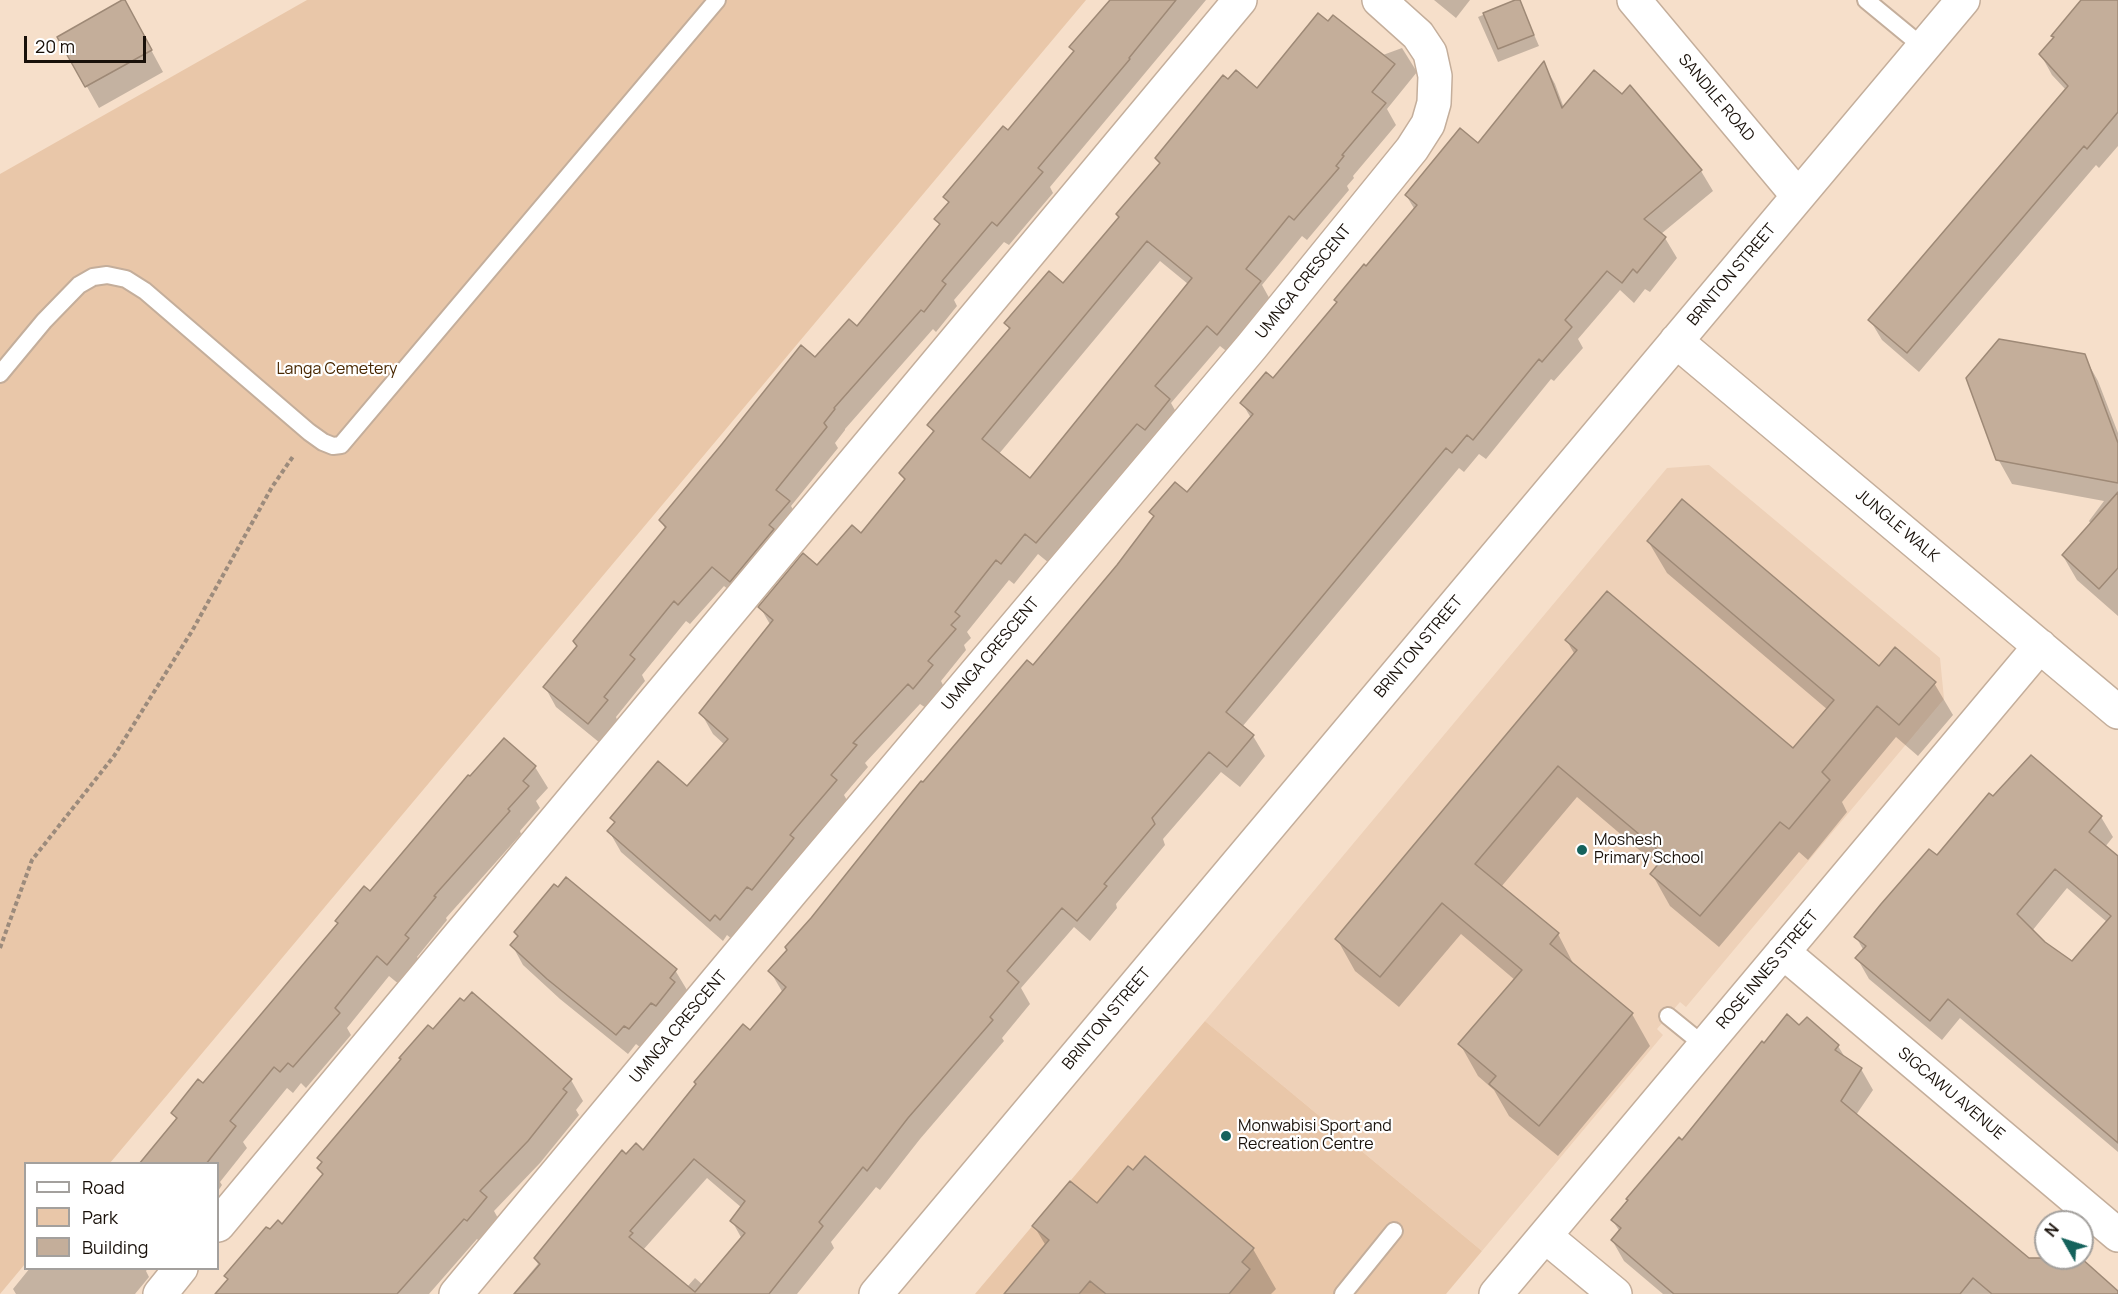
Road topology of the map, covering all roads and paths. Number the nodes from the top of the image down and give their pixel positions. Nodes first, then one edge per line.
1 (717, 0) edge
2 (1240, 0) edge
3 (1379, 0) edge
4 (1634, 0) edge
5 (1866, 0) edge
6 (1963, 0) edge
7 (1923, 47) junction
8 (1798, 196) junction
9 (1676, 341) junction
10 (0, 374) edge
11 (309, 432) junction
12 (2040, 646) junction
13 (2118, 712) edge
14 (0, 948) edge
15 (1783, 952) junction
16 (1668, 1016) dead end
17 (1705, 1046) junction
18 (219, 1224) edge
19 (1394, 1231) dead end
20 (2118, 1235) edge
21 (1545, 1236) junction
22 (180, 1270) edge
23 (160, 1294) edge
24 (456, 1294) edge
25 (876, 1294) edge
26 (1343, 1294) edge
27 (1496, 1294) edge
28 (1615, 1294) edge

1 - 11 lane
2 - 18 street
3 - 24 street, UMNGA CRESCENT
4 - 8 street, SANDILE ROAD
5 - 7 lane
6 - 7 street, BRINTON STREET
7 - 8 street, BRINTON STREET
8 - 9 street, BRINTON STREET
9 - 12 street, JUNGLE WALK
9 - 25 street, BRINTON STREET
10 - 11 lane
11 - 14 path
12 - 13 street, JUNGLE WALK
12 - 15 street, ROSE INNES STREET
15 - 17 street, ROSE INNES STREET
15 - 20 street, SIGCAWU AVENUE
16 - 17 lane
17 - 21 street, ROSE INNES STREET
19 - 26 lane
21 - 27 street, ROSE INNES STREET
21 - 28 street
22 - 23 street

